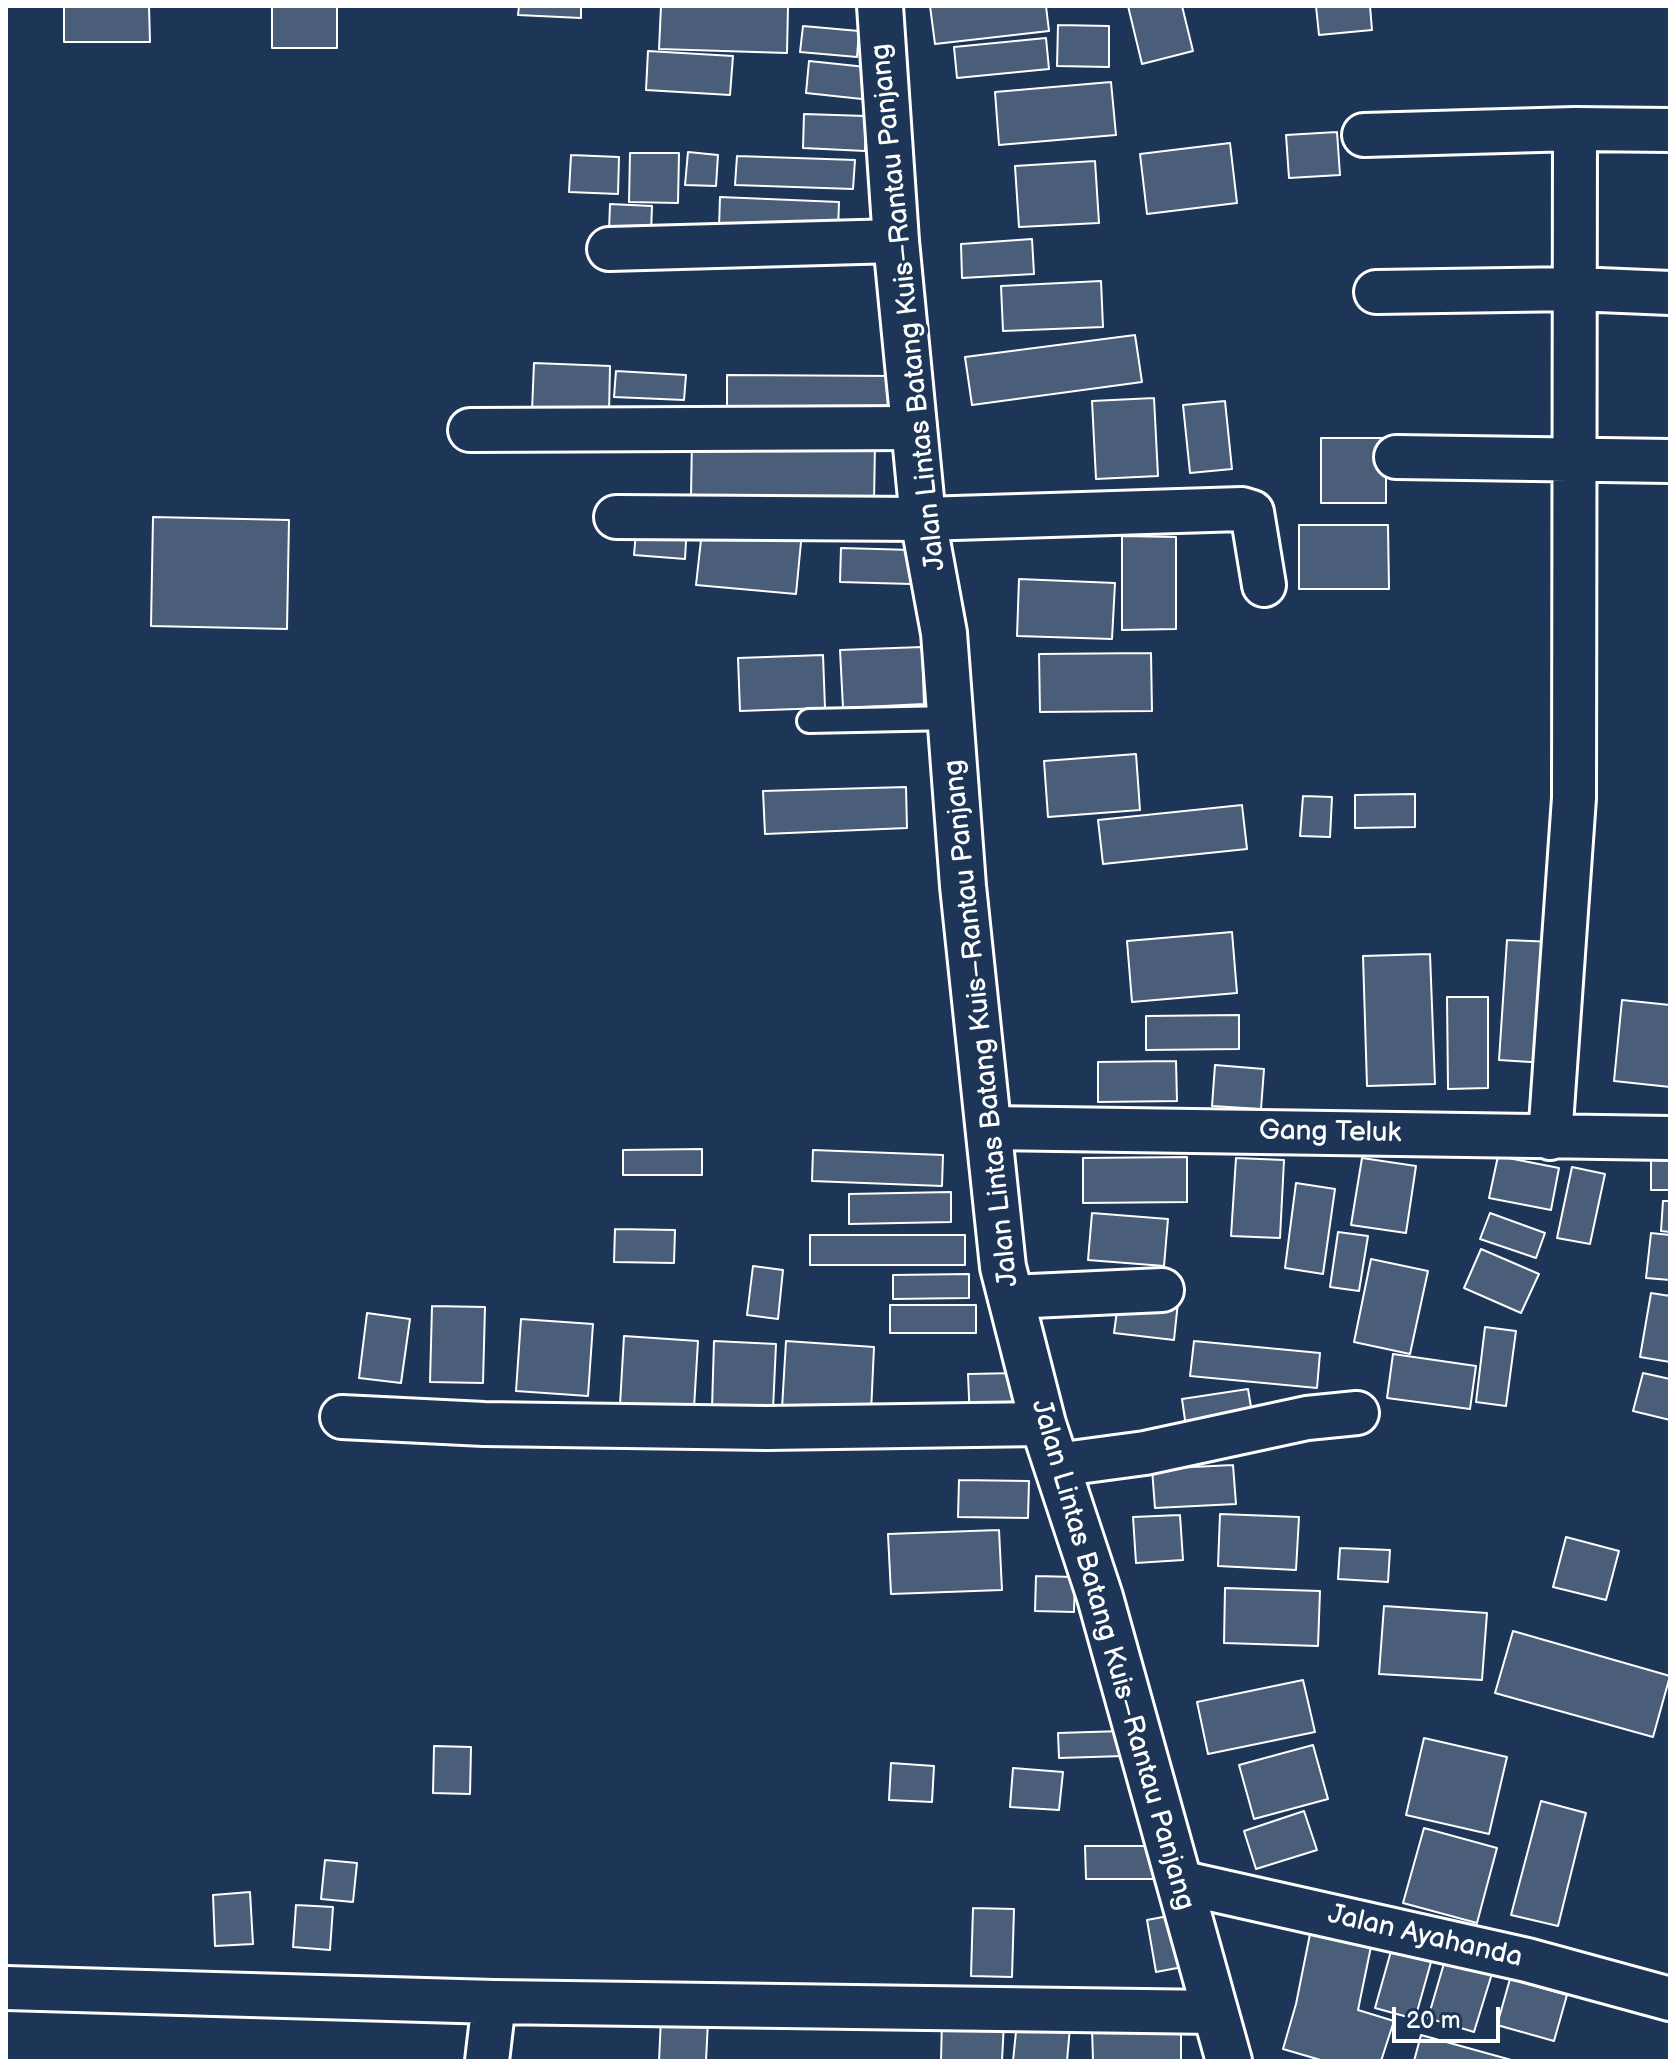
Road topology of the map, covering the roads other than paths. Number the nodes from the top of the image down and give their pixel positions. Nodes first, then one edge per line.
1 (880, 6) edge
2 (1575, 129) junction
3 (1670, 130) edge
4 (1364, 135) dead end
5 (896, 241) junction
6 (609, 249) dead end
7 (1575, 289) junction
8 (1376, 292) dead end
9 (1670, 293) edge
10 (915, 428) junction
11 (470, 430) dead end
12 (1396, 457) dead end
13 (1574, 457) junction
14 (1670, 461) edge
15 (616, 517) dead end
16 (923, 519) junction
17 (1264, 585) dead end
18 (952, 718) junction
19 (809, 721) dead end
20 (989, 1128) junction
21 (1550, 1138) junction
22 (1670, 1138) edge
23 (1162, 1290) dead end
24 (1010, 1297) junction
25 (1357, 1413) dead end
26 (342, 1417) dead end
27 (1043, 1424) junction
28 (1056, 1465) junction
29 (1179, 1882) junction
30 (6, 1988) edge
31 (1670, 1999) edge
32 (494, 2002) junction
33 (1215, 2012) junction
34 (487, 2061) edge
35 (1229, 2061) edge

1 - 5 main road, Jalan Lintas Batang Kuis–Rantau Panjang
2 - 3 street
2 - 4 street
2 - 7 street
5 - 6 street
5 - 10 main road, Jalan Lintas Batang Kuis–Rantau Panjang
7 - 8 street
7 - 9 street
7 - 13 street
10 - 11 street
10 - 16 main road, Jalan Lintas Batang Kuis–Rantau Panjang
12 - 13 street
13 - 14 street
13 - 21 street
15 - 16 street
16 - 17 street
16 - 18 main road, Jalan Lintas Batang Kuis–Rantau Panjang
18 - 19 lane
18 - 20 main road, Jalan Lintas Batang Kuis–Rantau Panjang
20 - 21 street, Gang Teluk
20 - 24 main road, Jalan Lintas Batang Kuis–Rantau Panjang
21 - 22 street, Gang Teluk
23 - 24 street
24 - 27 main road, Jalan Lintas Batang Kuis–Rantau Panjang
25 - 28 street
26 - 27 street
27 - 28 main road, Jalan Lintas Batang Kuis–Rantau Panjang
28 - 29 main road, Jalan Lintas Batang Kuis–Rantau Panjang
29 - 31 street, Jalan Ayahanda
29 - 33 main road, Jalan Lintas Batang Kuis–Rantau Panjang
30 - 32 street
32 - 33 street
32 - 34 street
33 - 35 main road, Jalan Lintas Batang Kuis–Rantau Panjang

